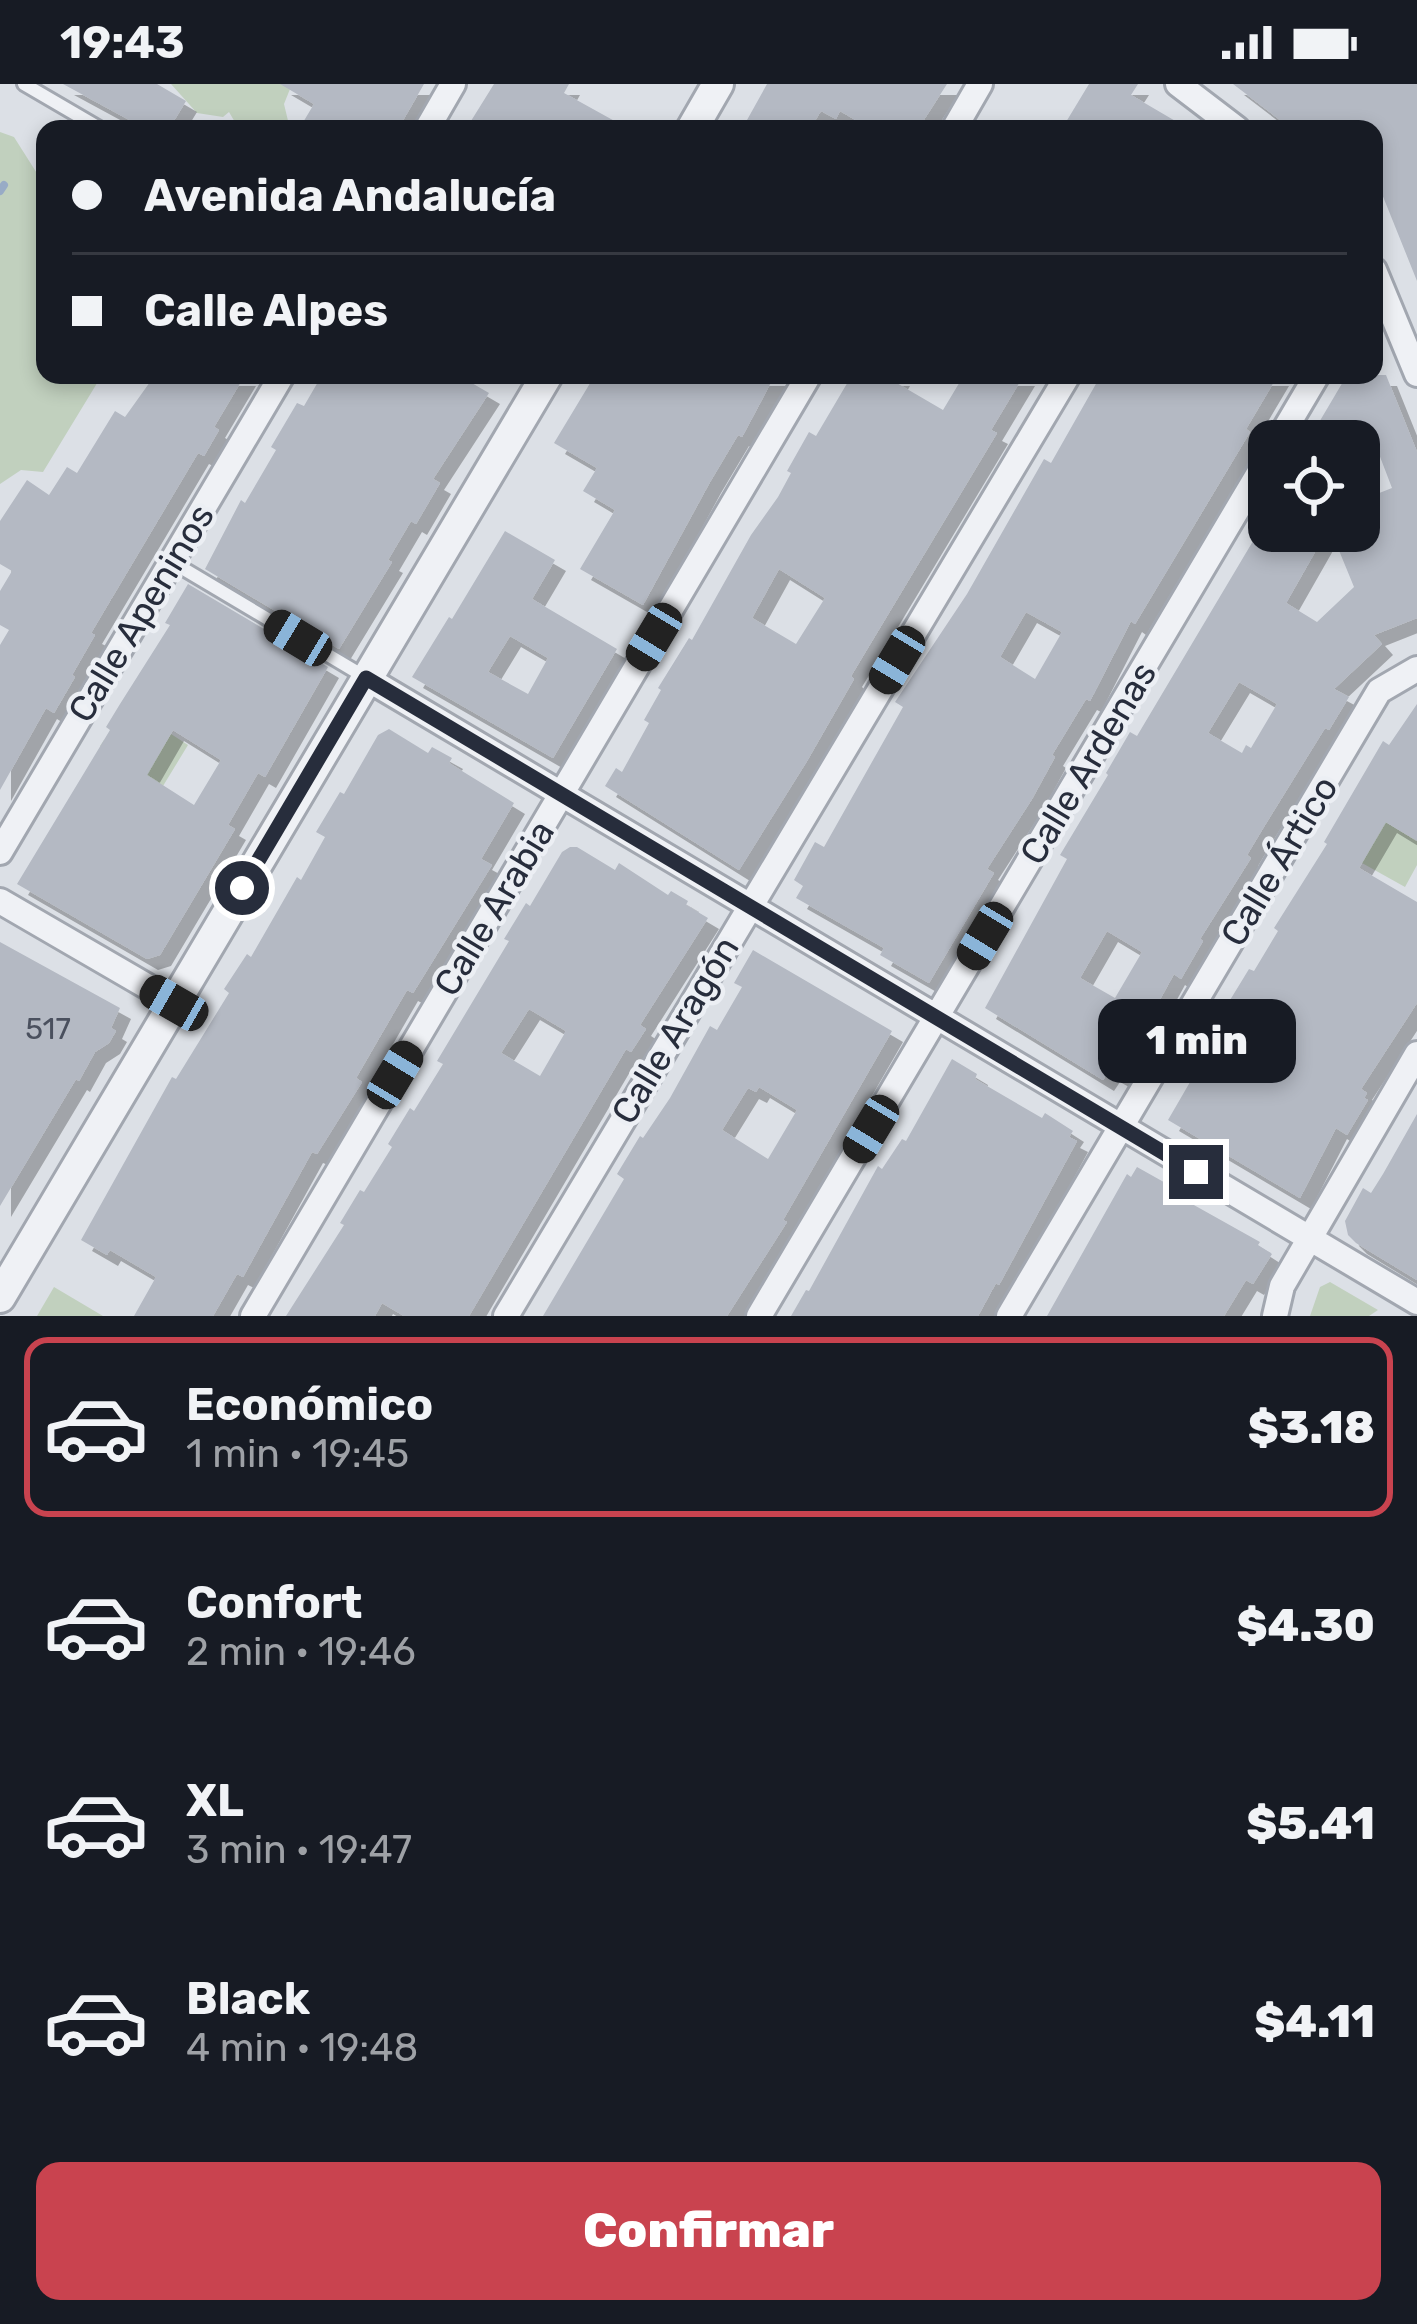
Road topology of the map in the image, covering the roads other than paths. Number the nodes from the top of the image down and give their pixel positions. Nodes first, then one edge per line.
1 (24, 84) edge
2 (453, 84) edge
3 (718, 84) edge
4 (980, 84) edge
5 (1178, 84) edge
6 (86, 120) edge
7 (432, 120) edge
8 (697, 120) edge
9 (958, 120) edge
10 (1219, 120) edge
11 (1383, 310) edge
12 (1417, 374) edge
13 (277, 384) edge
14 (532, 384) edge
15 (803, 384) edge
16 (1063, 384) edge
17 (1312, 384) edge
18 (1290, 420) edge
19 (1248, 492) edge
20 (172, 562) junction
21 (1417, 669) edge
22 (366, 678) junction
23 (562, 794) junction
24 (0, 852) edge
25 (0, 901) edge
26 (750, 904) junction
27 (174, 1003) junction
28 (938, 1016) junction
29 (1417, 1054) edge
30 (1120, 1126) junction
31 (1309, 1241) junction
32 (1282, 1286) junction
33 (0, 1297) edge
34 (1417, 1302) edge
35 (253, 1316) edge
36 (506, 1316) edge
37 (759, 1316) edge
38 (1009, 1316) edge
39 (1264, 1316) edge
40 (1275, 1316) edge

1 - 6 lane
2 - 7 street
3 - 8 street
4 - 9 street
5 - 10 street
11 - 12 street
13 - 20 street, Calle Apeninos
14 - 22 street
15 - 23 street, Calle Arabia
16 - 26 street, Calle Aragón
17 - 18 street
19 - 28 street, Calle Ardenas
20 - 22 lane
20 - 24 street, Calle Apeninos
21 - 30 street, Calle Ártico
22 - 23 street
22 - 27 street
23 - 26 street
23 - 35 street, Calle Arabia
25 - 27 street
26 - 28 street
26 - 36 street, Calle Aragón
27 - 33 street
28 - 30 street
28 - 37 street, Calle Ardenas
29 - 31 street
30 - 31 street
30 - 38 street, Calle Ártico
31 - 32 street
31 - 34 street
32 - 39 street
32 - 40 street

